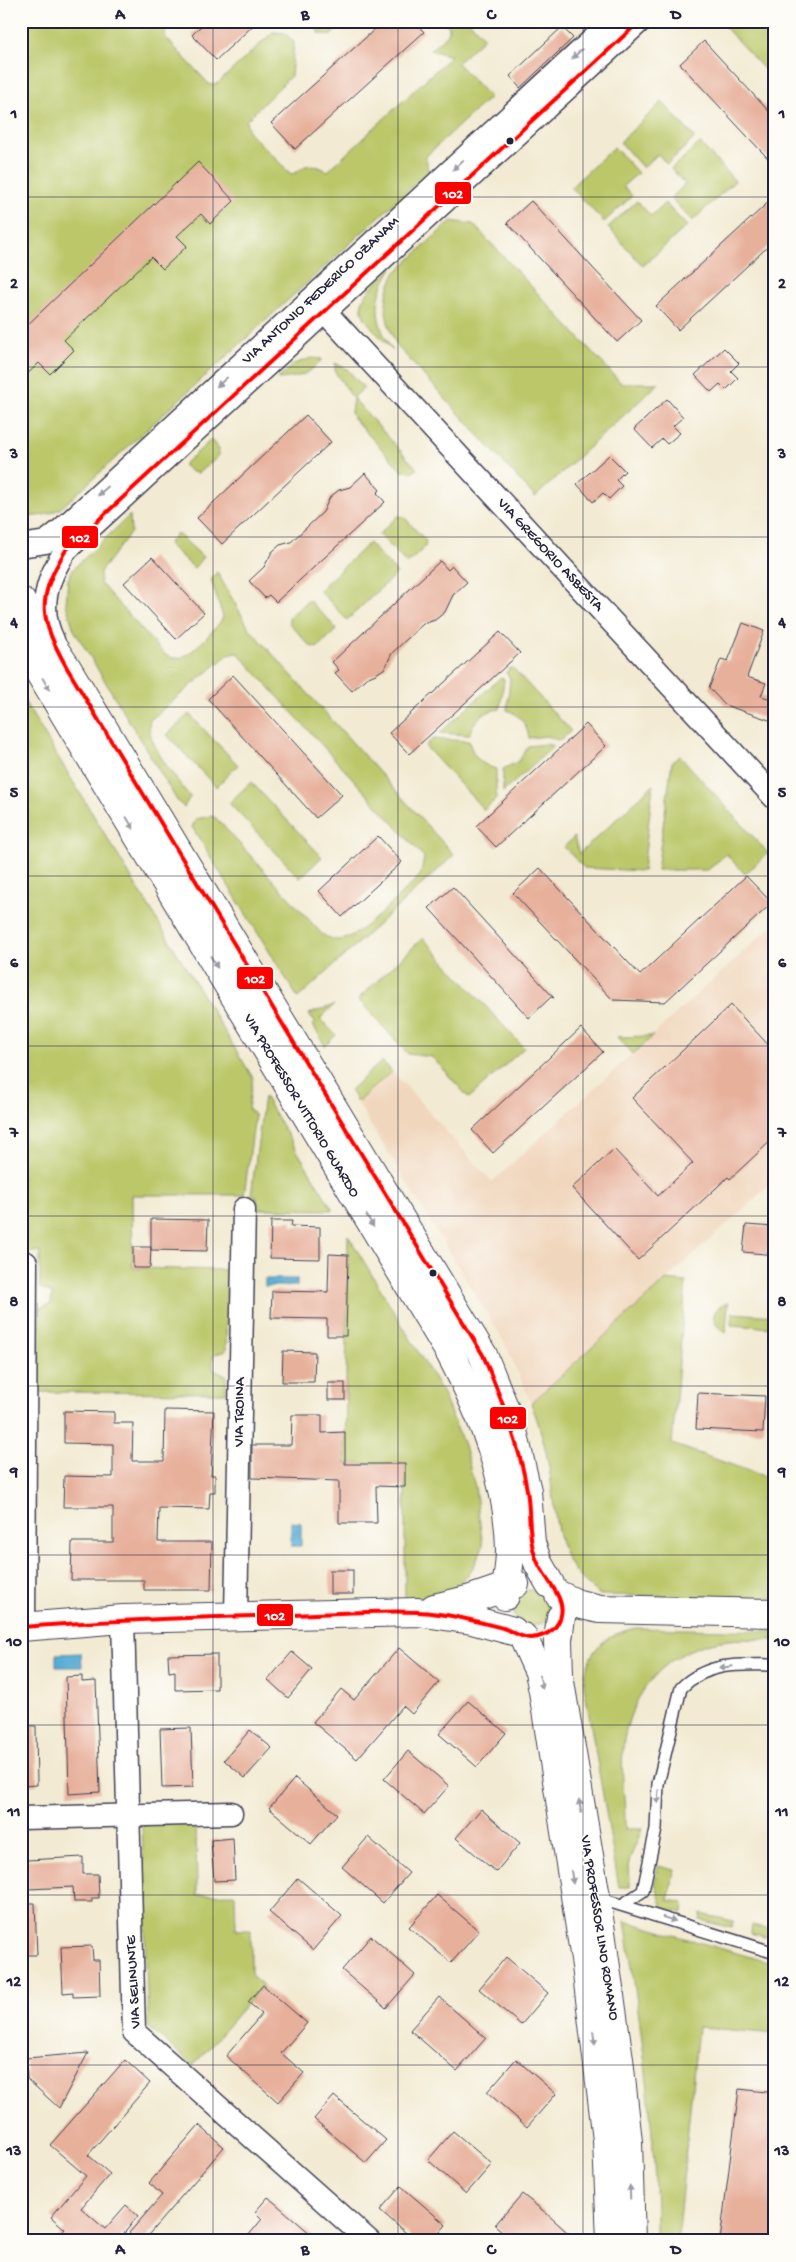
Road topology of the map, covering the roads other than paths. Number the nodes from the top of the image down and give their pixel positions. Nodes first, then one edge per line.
1 (613, 21) edge
2 (640, 21) edge
3 (319, 306) junction
4 (21, 546) edge
5 (21, 601) edge
6 (21, 642) edge
7 (67, 668) junction
8 (775, 798) edge
9 (244, 1209) dead end
10 (26, 1262) dead end
11 (509, 1589) junction
12 (418, 1612) junction
13 (775, 1613) edge
14 (236, 1615) junction
15 (545, 1618) junction
16 (122, 1619) junction
17 (23, 1627) edge
18 (775, 1665) edge
19 (231, 1813) dead end
20 (128, 1814) junction
21 (21, 1818) edge
22 (643, 1891) junction
23 (596, 1897) junction
24 (622, 1905) junction
25 (650, 1913) junction
26 (775, 1953) edge
27 (368, 2241) edge
28 (612, 2241) edge
29 (632, 2241) edge

1 -> 3 street, VIA ANTONIO FEDERICO OZANAM
2 - 3 street, VIA ANTONIO FEDERICO OZANAM
3 -> 4 street, VIA ANTONIO FEDERICO OZANAM
3 - 7 street, VIA ANTONIO FEDERICO OZANAM
3 - 8 street, VIA GREGORIO ASBESTA
5 - 7 street, VIA PROFESSOR VITTORIO GUARDO
6 -> 11 street, VIA PROFESSOR VITTORIO GUARDO
7 - 15 street, VIA PROFESSOR VITTORIO GUARDO
9 - 14 street, VIA TROINA
10 - 17 street
11 - 12 street
11 - 15 street, VIA PROFESSOR VITTORIO GUARDO
11 - 15 street
12 - 14 street
12 - 15 street
13 - 15 street
14 - 16 street
23 -> 15 street, VIA PROFESSOR LINO ROMANO
15 -> 28 street, VIA PROFESSOR LINO ROMANO
16 - 17 street
16 - 20 street, VIA SELINUNTE
18 -> 22 lane
19 - 20 street
20 - 21 street
20 - 27 street, VIA SELINUNTE
22 - 24 lane
22 - 25 lane
23 - 24 lane
29 -> 23 street, VIA PROFESSOR LINO ROMANO
24 - 25 lane
25 -> 26 lane

